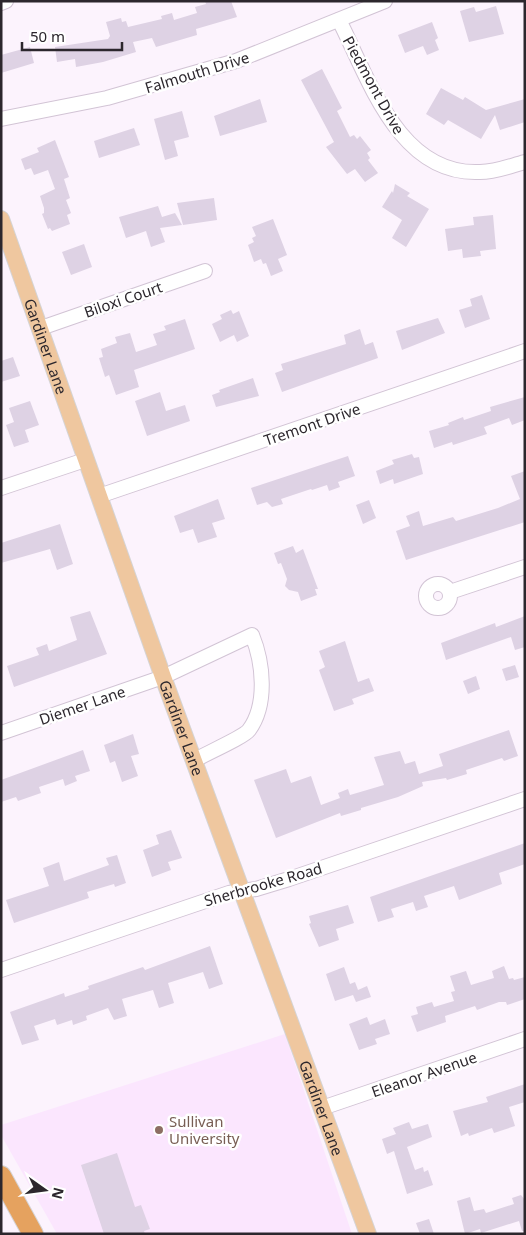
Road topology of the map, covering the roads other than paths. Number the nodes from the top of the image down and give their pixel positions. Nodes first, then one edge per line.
1 (6, 1) edge
2 (385, 1) edge
3 (1, 3) edge
4 (339, 20) junction
5 (1, 119) edge
6 (525, 162) edge
7 (1, 219) edge
8 (6, 249) edge
9 (205, 271) dead end
10 (41, 328) junction
11 (525, 351) edge
12 (85, 460) junction
13 (1, 488) edge
14 (98, 496) junction
15 (525, 567) edge
16 (450, 592) dead end
17 (163, 677) junction
18 (1, 733) edge
19 (194, 760) junction
20 (525, 799) edge
21 (243, 891) junction
22 (1, 970) edge
23 (525, 1040) edge
24 (322, 1108) junction
25 (1, 1176) edge
26 (33, 1234) edge
27 (368, 1234) edge

1 - 3 street
2 - 4 street, Falmouth Drive
4 - 5 street, Falmouth Drive
4 - 6 street, Piedmont Drive
7 - 8 main road, Gardiner Lane
8 - 10 main road, Gardiner Lane
9 - 10 street, Biloxi Court
10 - 12 main road, Gardiner Lane
11 - 14 street, Tremont Drive
12 - 13 street
12 - 14 main road, Gardiner Lane
14 - 17 main road, Gardiner Lane
15 - 16 street
17 - 18 street, Diemer Lane
17 - 19 main road, Gardiner Lane
17 - 19 street, Diemer Lane
19 - 21 main road, Gardiner Lane
20 - 21 street, Sherbrooke Road
21 - 22 street, Sherbrooke Road
21 - 24 main road, Gardiner Lane
23 - 24 street, Eleanor Avenue
24 - 27 main road, Gardiner Lane
25 - 26 highway

